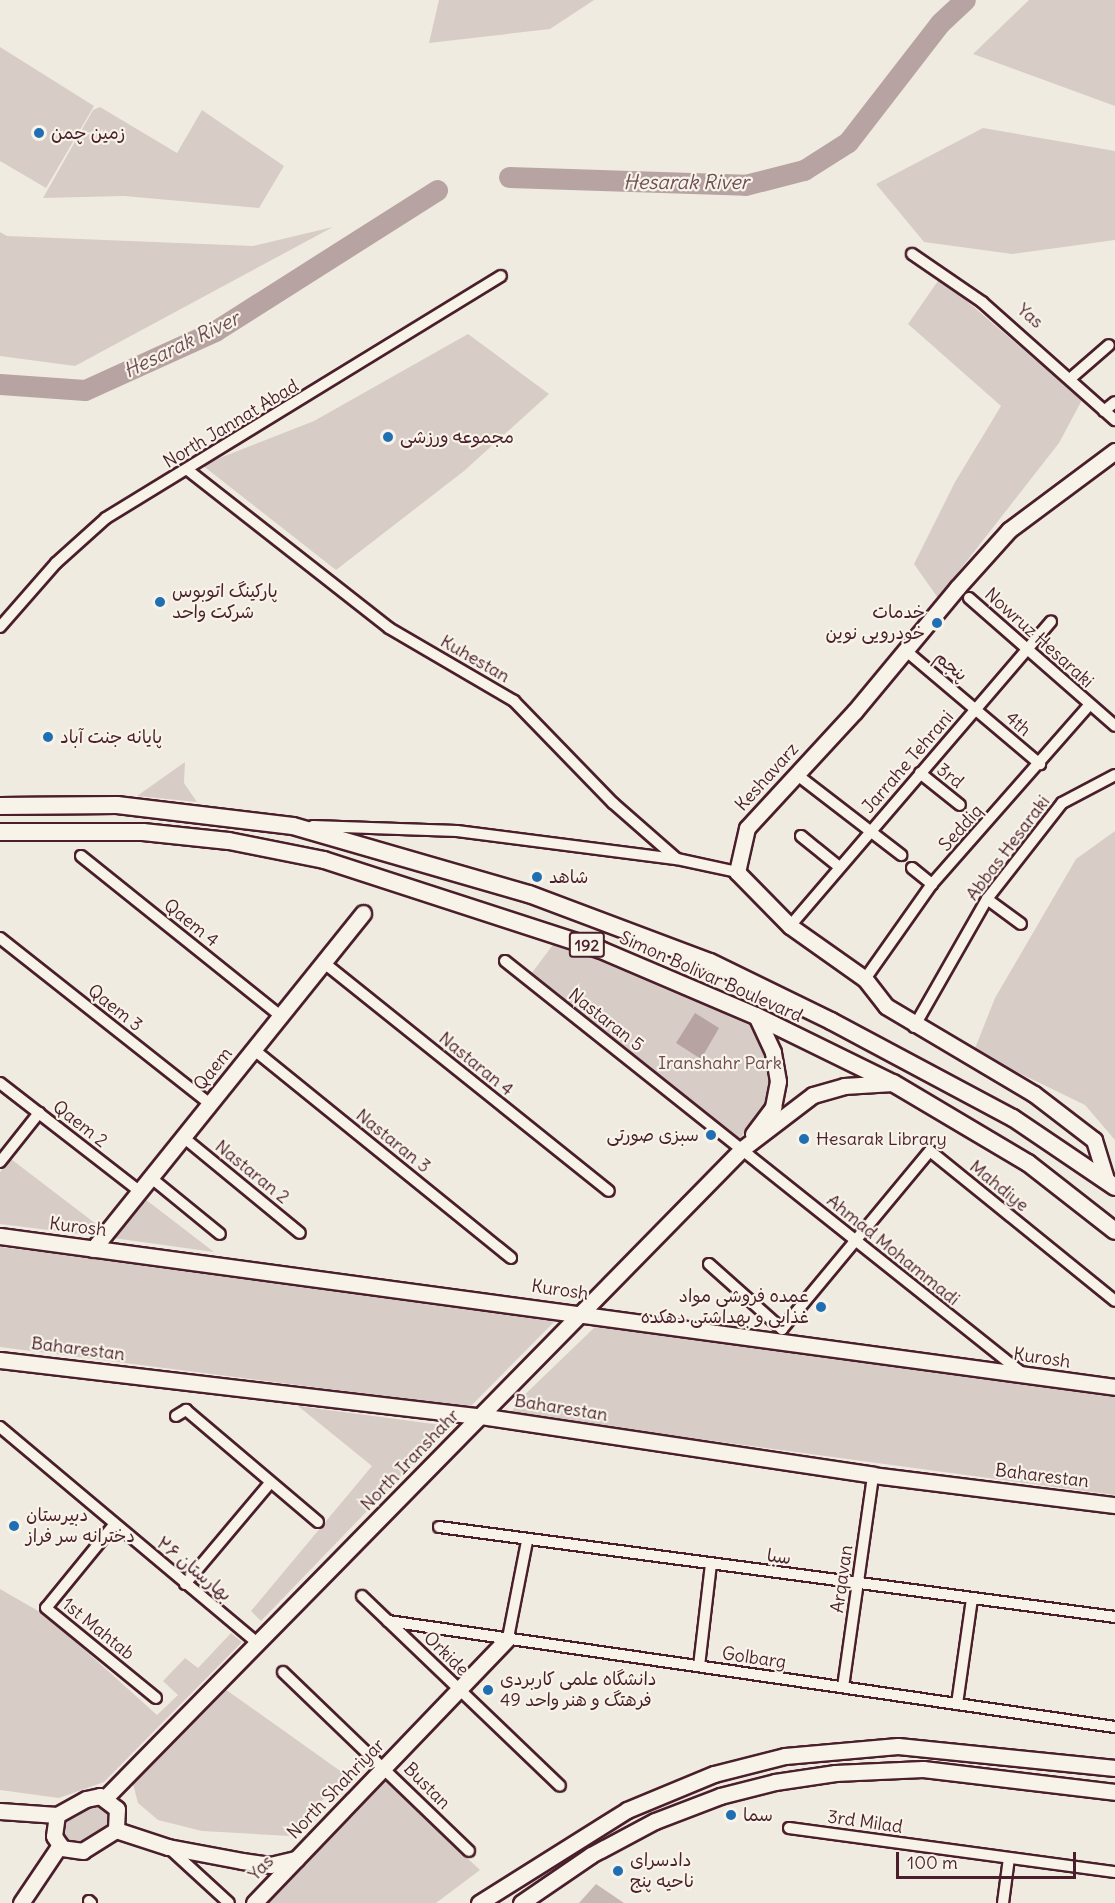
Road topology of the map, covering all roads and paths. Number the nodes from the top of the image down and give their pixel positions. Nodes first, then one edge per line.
1 (912, 254) dead end
2 (501, 276) dead end
3 (1109, 345) dead end
4 (1071, 378) junction
5 (1115, 402) edge
6 (1104, 411) junction
7 (1115, 420) edge
8 (1115, 451) edge
9 (189, 471) junction
10 (969, 598) dead end
11 (1051, 621) dead end
12 (0, 627) edge
13 (1027, 648) junction
14 (905, 650) junction
15 (1089, 705) junction
16 (976, 708) junction
17 (1115, 726) edge
18 (1040, 764) junction
19 (920, 773) junction
20 (796, 774) junction
21 (1115, 775) edge
22 (960, 805) dead end
23 (0, 806) edge
24 (293, 826) junction
25 (2, 832) edge
26 (869, 832) junction
27 (801, 836) dead end
28 (901, 855) dead end
29 (81, 856) dead end
30 (677, 859) junction
31 (838, 866) junction
32 (912, 868) dead end
33 (738, 872) junction
34 (932, 884) junction
35 (987, 899) junction
36 (363, 913) dead end
37 (1021, 924) dead end
38 (790, 926) junction
39 (0, 938) edge
40 (505, 961) dead end
41 (323, 962) junction
42 (865, 979) junction
43 (280, 1016) junction
44 (756, 1016) junction
45 (914, 1027) junction
46 (253, 1049) junction
47 (0, 1083) edge
48 (893, 1083) junction
49 (210, 1104) junction
50 (39, 1113) junction
51 (183, 1137) junction
52 (742, 1149) junction
53 (0, 1162) edge
54 (150, 1177) junction
55 (1112, 1179) edge
56 (139, 1191) junction
57 (609, 1191) dead end
58 (1115, 1231) edge
59 (300, 1233) dead end
60 (220, 1234) dead end
61 (0, 1236) edge
62 (855, 1242) junction
63 (93, 1249) junction
64 (511, 1258) dead end
65 (710, 1264) dead end
66 (1115, 1301) edge
67 (582, 1313) junction
68 (0, 1359) edge
69 (1025, 1375) junction
70 (1115, 1387) edge
71 (176, 1416) dead end
72 (480, 1416) junction
73 (0, 1427) edge
74 (873, 1475) junction
75 (271, 1482) junction
76 (1115, 1504) edge
77 (318, 1522) dead end
78 (114, 1525) junction
79 (439, 1527) dead end
80 (527, 1540) junction
81 (711, 1564) junction
82 (185, 1584) junction
83 (858, 1584) junction
84 (362, 1596) dead end
85 (972, 1599) junction
86 (1115, 1617) edge
87 (388, 1621) junction
88 (508, 1638) junction
89 (257, 1643) junction
90 (699, 1666) junction
91 (283, 1672) dead end
92 (843, 1687) junction
93 (459, 1689) junction
94 (156, 1698) dead end
95 (957, 1704) junction
96 (1115, 1727) edge
97 (384, 1767) junction
98 (1115, 1768) edge
99 (560, 1786) dead end
100 (1115, 1792) edge
101 (105, 1798) junction
102 (0, 1811) edge
103 (57, 1815) junction
104 (789, 1828) dead end
105 (116, 1830) junction
106 (60, 1845) junction
107 (168, 1847) junction
108 (469, 1851) dead end
109 (1009, 1858) junction
110 (296, 1859) junction
111 (1115, 1872) edge
112 (21, 1903) edge
113 (229, 1903) edge
114 (254, 1903) edge
115 (479, 1903) edge
116 (520, 1903) edge
117 (1003, 1903) edge

1 - 4 street, Yas
2 - 9 street, North Jannat Abad
3 - 4 street
4 - 6 street, Yas
5 - 6 street
6 - 7 street, Yas
8 - 14 street, Keshavarz
9 - 12 street, North Jannat Abad
9 - 30 street, Kuhestan
10 - 13 street, Nowruz Hesaraki
11 - 13 street, Jarrahe Tehrani
13 - 15 street, Nowruz Hesaraki
13 - 16 street, Jarrahe Tehrani
14 - 16 street, پنجم
14 - 20 street, Keshavarz
15 - 17 street, Nowruz Hesaraki
15 - 18 street, Seddiq
16 - 18 street, 4th
16 - 19 street, Jarrahe Tehrani
18 - 34 street, Seddiq
19 - 22 street, 3rd
19 - 26 street, Jarrahe Tehrani
20 - 26 street
20 - 33 street, Keshavarz
21 - 35 street, Abbas Hesaraki
23 - 24 main road, Simon Bolivar Boulevard / 192
24 - 30 street
24 - 55 main road, Simon Bolivar Boulevard / 192
25 - 44 main road, Simon Bolivar Boulevard / 192
26 - 28 street
26 - 31 street, Jarrahe Tehrani
27 - 31 street
29 - 43 street, Qaem 4
30 - 33 street, Kuhestan
31 - 38 street, Jarrahe Tehrani
32 - 34 street
33 - 38 street
34 - 42 street, Seddiq
35 - 37 street
35 - 45 street, Abbas Hesaraki
36 - 41 street, Qaem
38 - 42 street
39 - 49 street, Qaem 3
40 - 52 street, Nastaran 5
41 - 43 street, Qaem
41 - 57 street, Nastaran 4
42 - 45 street
43 - 46 street, Qaem
44 - 48 main road, Simon Bolivar Boulevard / 192
44 - 52 street
45 - 55 street
46 - 49 street, Qaem
46 - 64 street, Nastaran 3
47 - 50 street, Qaem 2
48 - 52 street
48 - 58 main road, Simon Bolivar Boulevard / 192
49 - 51 street, Qaem
50 - 53 street
50 - 56 street, Qaem 2
51 - 54 street, Qaem
51 - 59 street, Nastaran 2
52 - 62 street, Ahmad Mohammadi
52 - 67 street, North Iranshahr
54 - 56 street, Qaem
54 - 60 street
56 - 63 street, Qaem
61 - 63 street, Kurosh
62 - 65 street, Mahdiye
62 - 66 street, Mahdiye
62 - 69 street, Ahmad Mohammadi
63 - 67 street, Kurosh
67 - 69 street, Kurosh
67 - 72 street, North Iranshahr
68 - 72 street, Baharestan
69 - 70 street, Kurosh
71 - 75 street
72 - 74 street, Baharestan
72 - 89 street, North Iranshahr
73 - 78 street, بهارستان ۲۶
74 - 76 street, Baharestan
74 - 83 street, Arqavan
75 - 77 street
75 - 82 street
78 - 82 street, بهارستان ۲۶
78 - 94 street, 1st Mahtab
79 - 80 street, سبا
80 - 81 street, سبا
80 - 88 street
81 - 83 street, سبا
81 - 90 street
82 - 89 street, بهارستان ۲۶
83 - 85 street, سبا
83 - 92 street, Arqavan
84 - 87 street, Orkide
85 - 86 street, سبا
85 - 95 street
87 - 88 street, Golbarg
87 - 93 street, Orkide
88 - 90 street, Golbarg
88 - 93 street, North Shahriyar
89 - 101 street, North Iranshahr
90 - 92 street, Golbarg
91 - 97 street, Bustan
92 - 95 street, Golbarg
93 - 97 street, North Shahriyar
93 - 99 street, Orkide
95 - 96 street, Golbarg
97 - 108 street, Bustan
97 - 110 street, North Shahriyar
98 - 115 street
100 - 116 street
101 - 103 street
101 - 105 street
102 - 103 street
103 - 106 street
104 - 109 street, 3rd Milad
105 - 106 street
105 - 107 street, North Shahriyar
106 - 112 street
107 - 110 street, North Shahriyar
107 - 113 street
109 - 111 street, 3rd Milad
109 - 117 street
110 - 114 street, Yas

